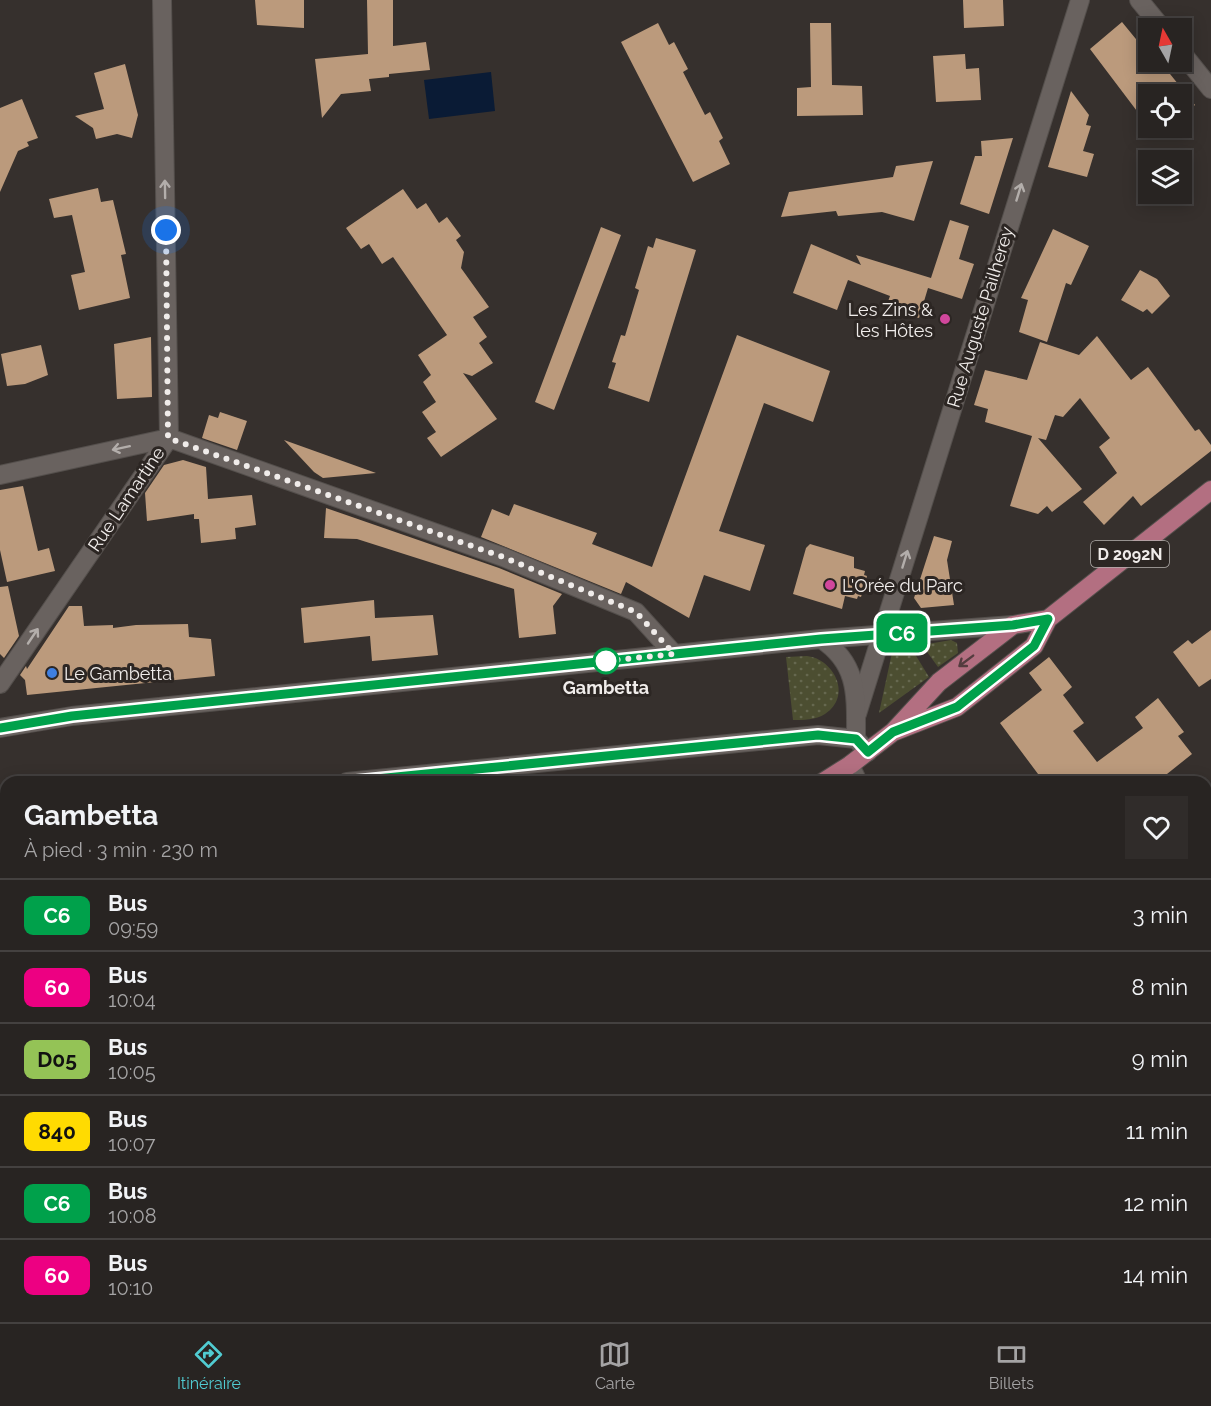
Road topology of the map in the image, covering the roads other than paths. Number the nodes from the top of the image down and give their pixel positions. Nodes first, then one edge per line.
1 (162, 0) edge
2 (1080, 0) edge
3 (1139, 0) edge
4 (1154, 18) edge
5 (1192, 65) edge
6 (1211, 89) edge
7 (168, 438) junction
8 (0, 475) edge
9 (1211, 490) edge
10 (1048, 619) junction
11 (1013, 625) junction
12 (881, 635) junction
13 (821, 639) junction
14 (674, 654) junction
15 (0, 684) edge
16 (856, 717) junction
17 (0, 728) edge
18 (893, 732) junction
19 (862, 745) junction
20 (854, 773) edge
21 (407, 776) edge

7 -> 1 street, Rue Lamartine
12 -> 2 street, Rue Auguste Pailherey
3 - 4 street
5 - 6 street
7 -> 8 street
7 - 14 street
15 -> 7 street, Rue Lamartine
9 - 10 main road, D 2092N
10 - 11 main road, D 2092N
10 - 18 main road, D 2092N
11 - 12 street
11 -> 18 main road, D 2092N
12 - 13 street
12 - 16 street, Rue Auguste Pailherey
13 - 14 street
13 - 16 street
14 - 17 street
16 - 19 street
18 - 19 main road, D 2092N
19 - 20 main road, D 2092N
19 - 21 street

